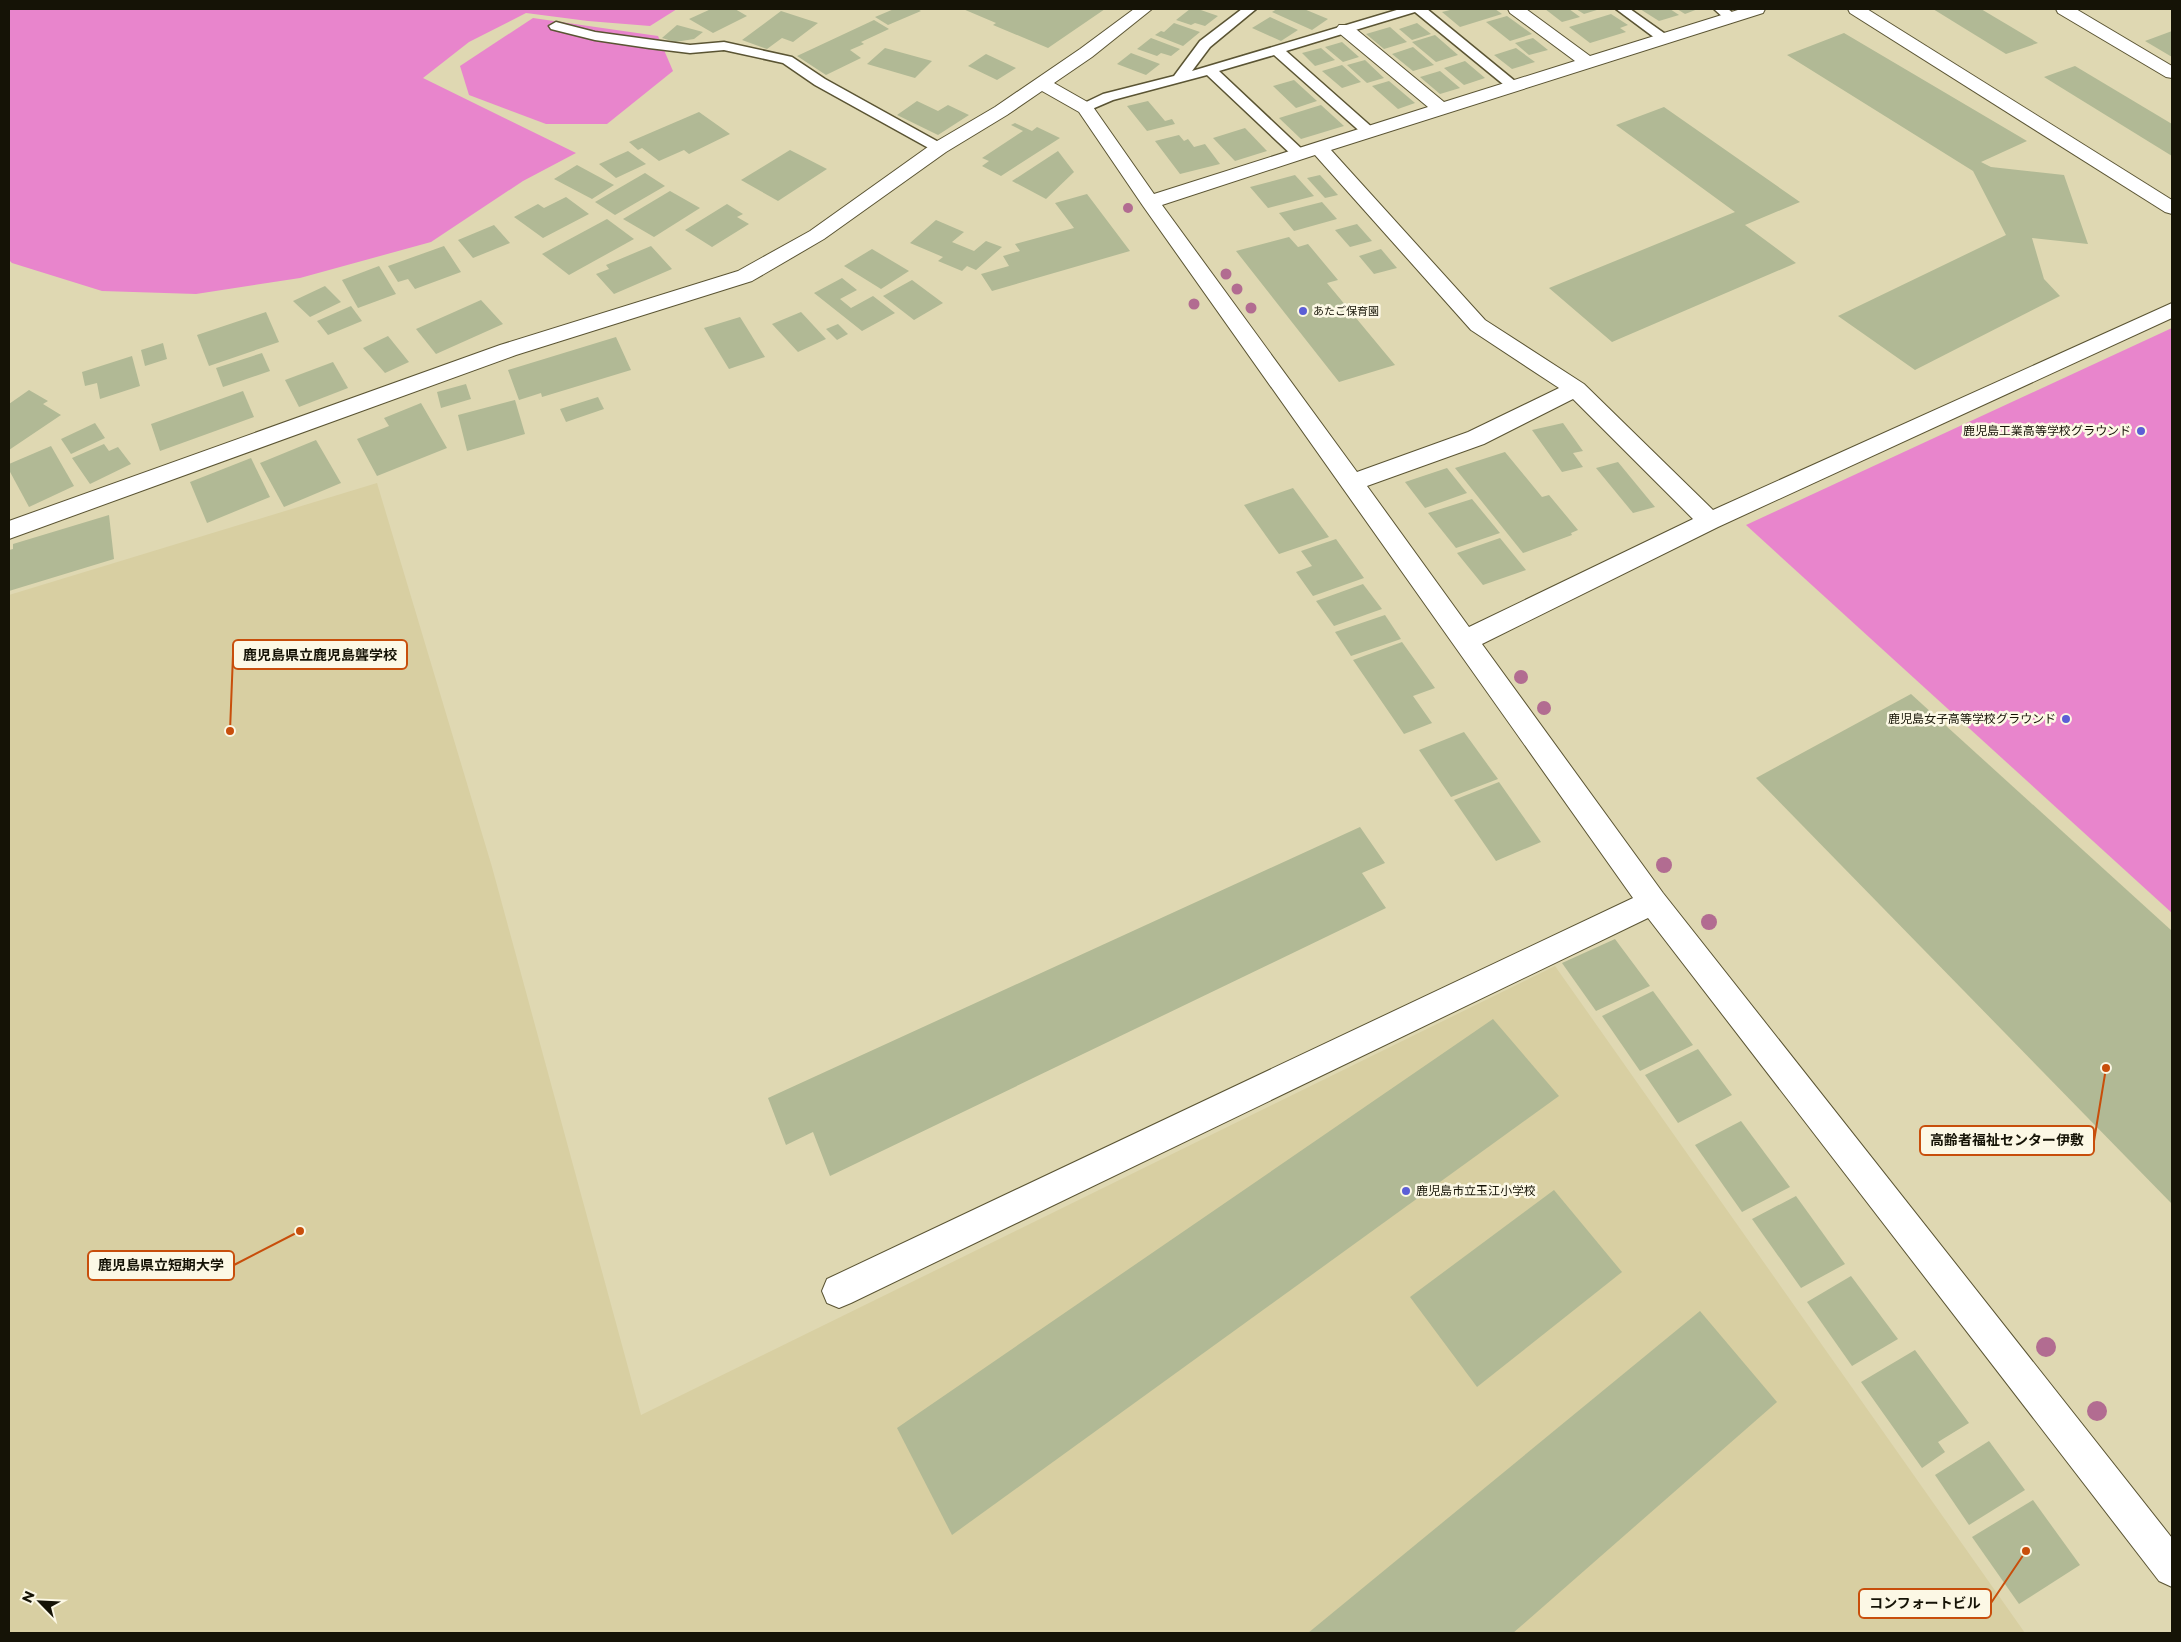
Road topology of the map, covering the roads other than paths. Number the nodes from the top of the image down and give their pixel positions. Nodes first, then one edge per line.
1 (1144, 9) edge
2 (1250, 9) edge
3 (1414, 9) edge
4 (1419, 9) edge
5 (1516, 9) edge
6 (1622, 9) edge
7 (1757, 9) edge
8 (1856, 9) edge
9 (2064, 9) edge
10 (1726, 13) edge
11 (556, 26) dead end
12 (1345, 29) junction
13 (1664, 38) junction
14 (1276, 50) junction
15 (1588, 63) junction
16 (1209, 70) junction
17 (2172, 73) edge
18 (1179, 79) junction
19 (1041, 83) junction
20 (1514, 86) junction
21 (1085, 108) junction
22 (1441, 109) junction
23 (1369, 132) junction
24 (939, 148) junction
25 (1319, 148) junction
26 (1299, 154) junction
27 (1150, 202) junction
28 (2172, 208) edge
29 (2172, 310) edge
30 (1576, 389) junction
31 (1351, 483) junction
32 (1710, 521) junction
33 (9, 530) edge
34 (1466, 640) junction
35 (1653, 902) junction
36 (839, 1291) dead end
37 (2172, 1568) edge

1 - 19 street
2 - 18 lane
3 - 12 lane
4 - 20 lane
5 - 15 street
6 - 13 lane
7 - 10 street
8 - 28 street
9 - 17 street
10 - 13 street
11 - 24 lane
12 - 14 lane
12 - 22 street
13 - 15 street
14 - 16 lane
14 - 23 lane
15 - 20 street
16 - 18 lane
16 - 26 lane
18 - 21 lane
19 - 21 street
19 - 24 street
20 - 22 street
21 - 27 street
22 - 23 street
23 - 25 street
24 - 33 street
25 - 26 street
25 - 30 street
26 - 27 street
27 - 31 street
29 - 32 street
30 - 31 street
30 - 32 street
31 - 34 street
32 - 34 street
34 - 35 street
35 - 36 street
35 - 37 street

